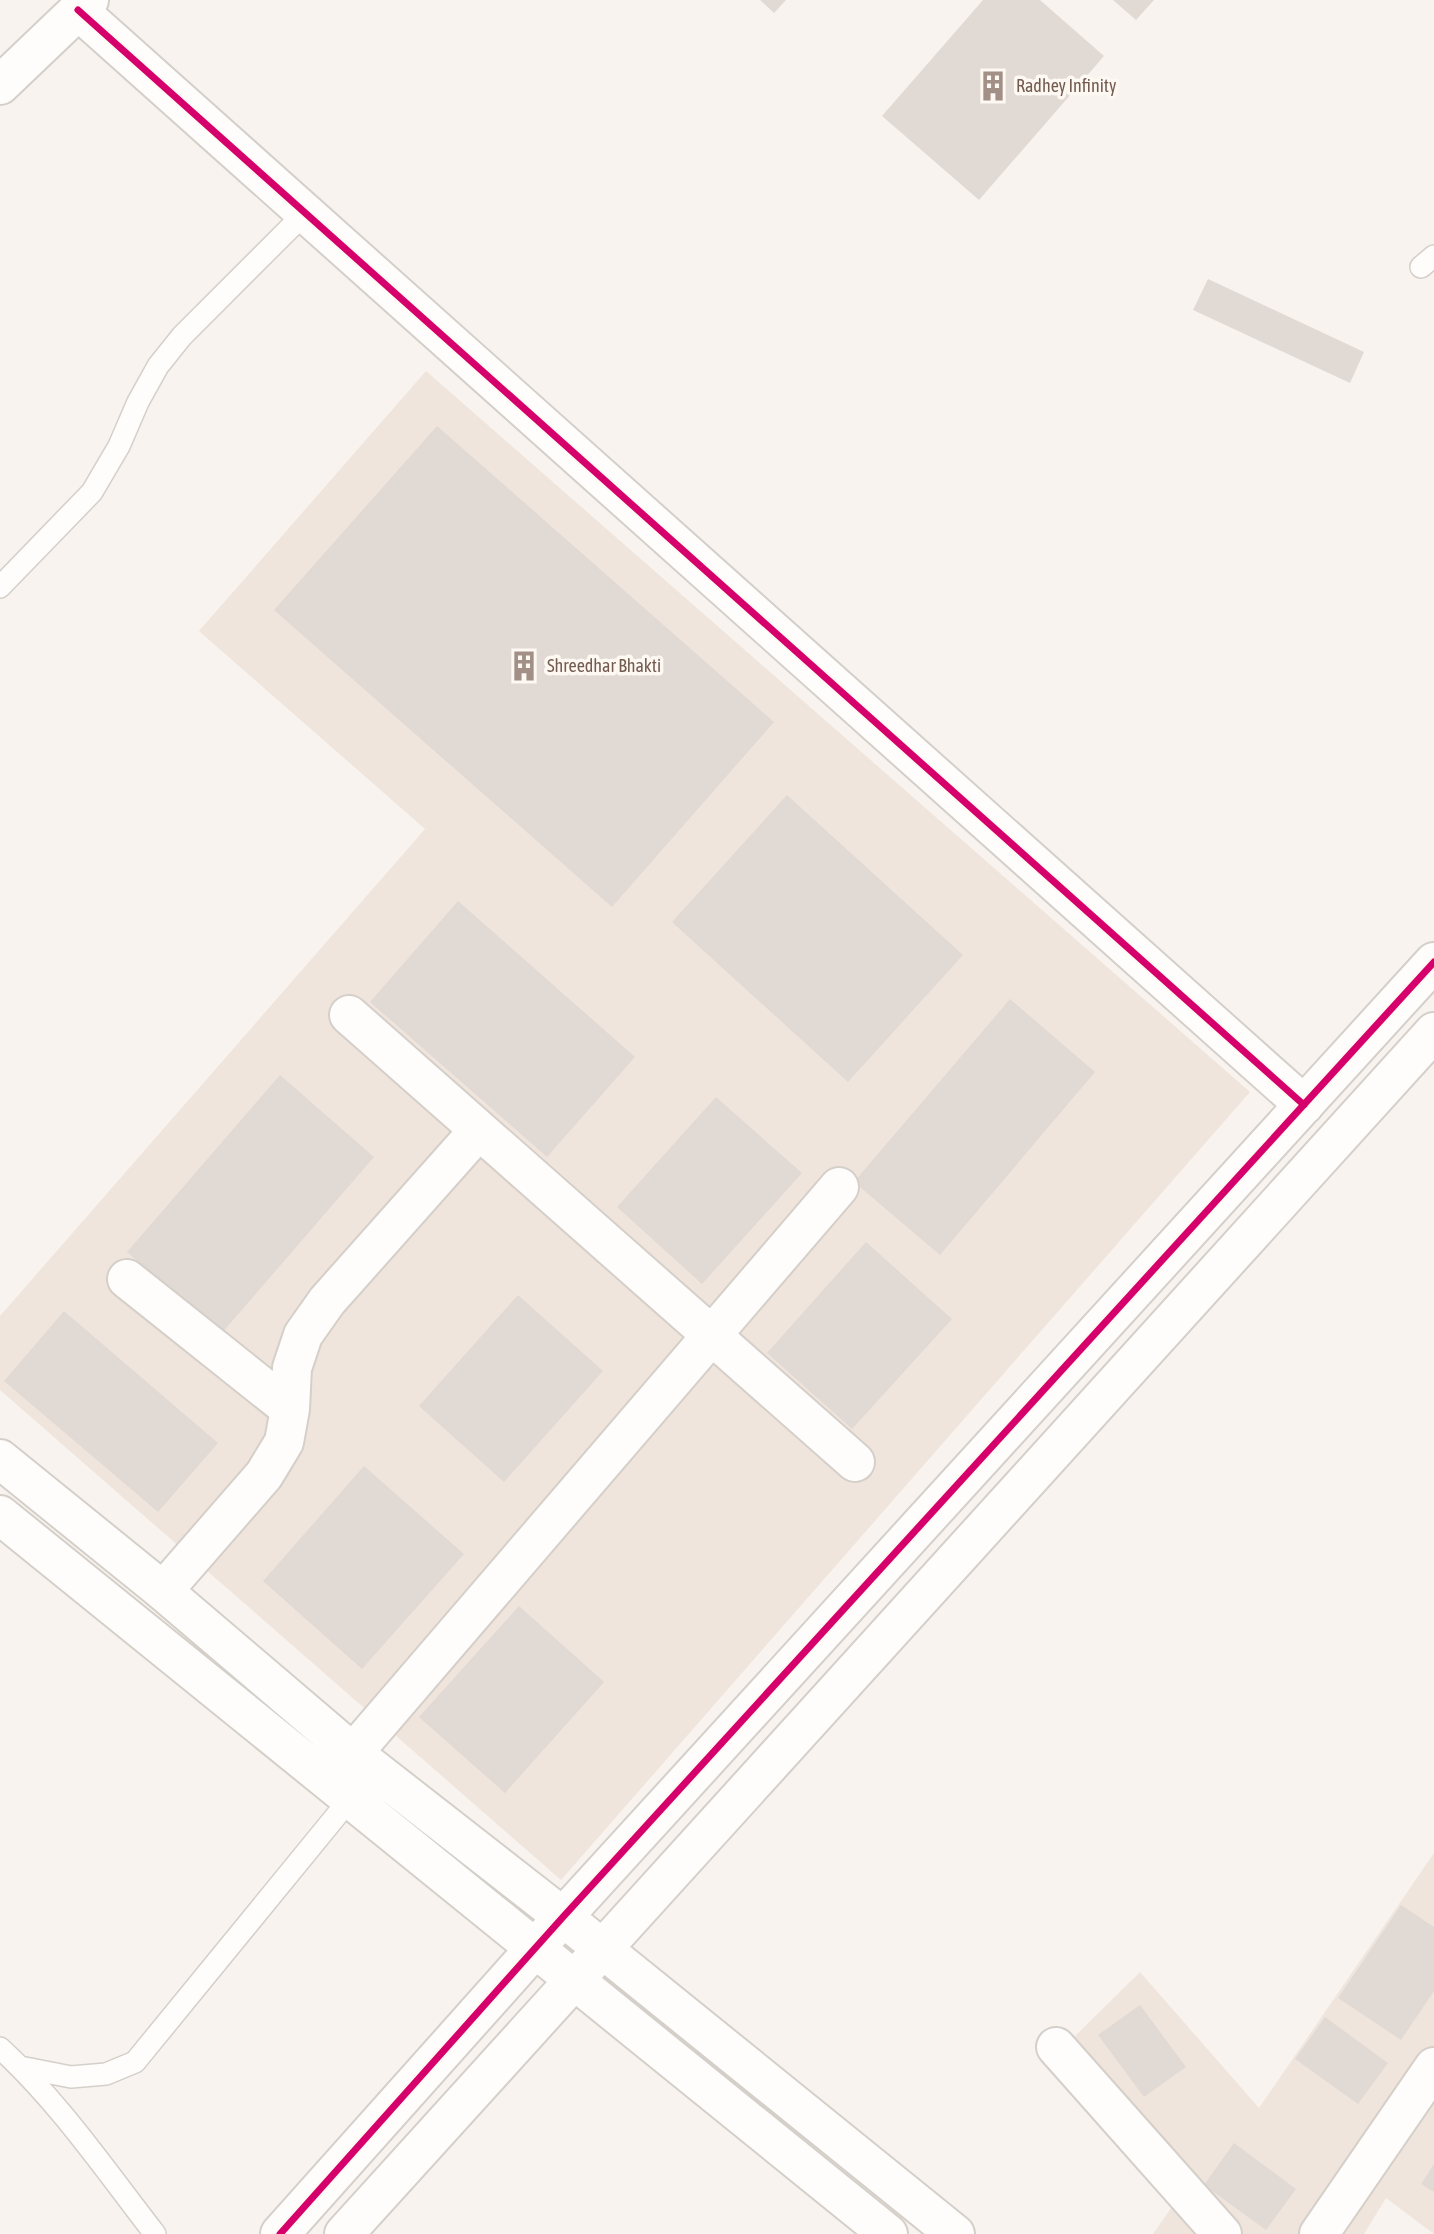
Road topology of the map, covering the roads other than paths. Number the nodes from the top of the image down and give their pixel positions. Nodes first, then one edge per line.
1 (84, 5) edge
2 (0, 85) edge
3 (305, 213) junction
4 (0, 587) edge
5 (1433, 966) edge
6 (349, 1015) dead end
7 (1434, 1032) edge
8 (1304, 1105) junction
9 (479, 1130) junction
10 (839, 1187) dead end
11 (127, 1279) dead end
12 (712, 1336) junction
13 (290, 1409) junction
14 (0, 1459) edge
15 (855, 1462) dead end
16 (0, 1515) edge
17 (163, 1591) junction
18 (353, 1753) junction
19 (349, 1799) junction
20 (563, 1917) junction
21 (602, 1948) junction
22 (535, 1949) junction
23 (573, 1980) junction
24 (0, 2048) edge
25 (1056, 2048) dead end
26 (20, 2067) junction
27 (1434, 2067) edge
28 (155, 2234) edge
29 (280, 2234) edge
30 (344, 2234) edge
31 (888, 2234) edge
32 (955, 2234) edge
33 (1222, 2234) edge
34 (1319, 2234) edge

1 - 2 street
1 - 3 street
3 - 4 lane
3 - 8 street
5 - 8 street
6 - 9 street
7 - 21 street
8 - 20 street
9 - 12 street
9 - 13 street
10 - 12 street
11 - 13 street
12 - 15 street
12 - 18 street
13 - 17 street
14 - 17 street
16 - 19 street
17 - 18 street
18 - 20 street
19 - 22 street
19 - 26 lane
20 - 21 street
20 - 22 street
21 - 23 street
21 - 32 street
22 - 23 street
22 - 29 street
23 - 30 street
23 - 31 street
24 - 26 lane
25 - 33 street
26 - 28 lane
27 - 34 street

